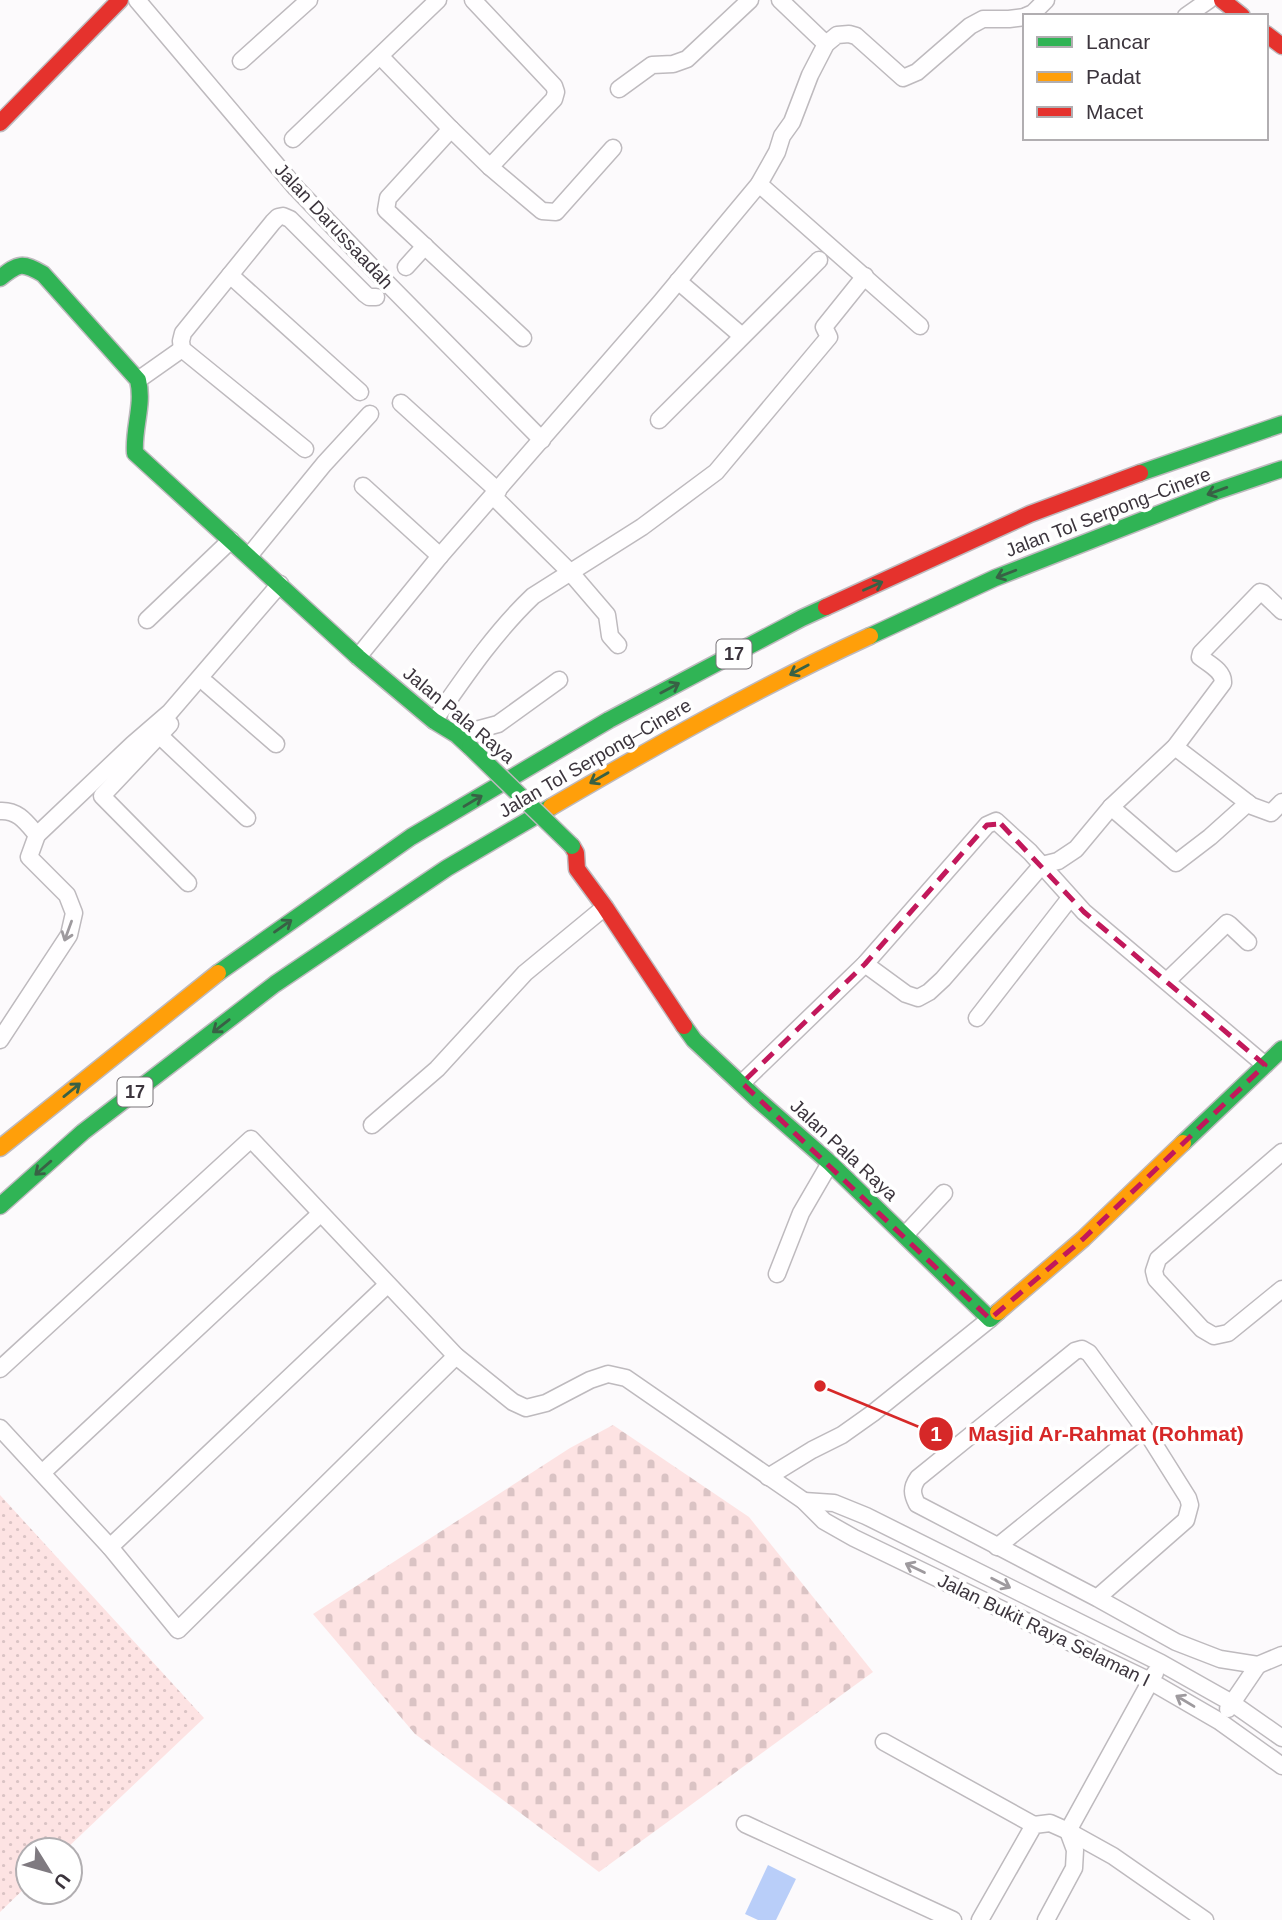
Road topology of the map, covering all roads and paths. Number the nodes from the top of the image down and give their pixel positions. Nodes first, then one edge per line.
1 (120, 0) edge
2 (137, 0) edge
3 (309, 0) edge
4 (473, 0) edge
5 (750, 0) edge
6 (780, 0) edge
7 (1046, 0) edge
8 (1209, 0) edge
9 (435, 1) edge
10 (1227, 2) edge
11 (1031, 14) edge
12 (1189, 14) edge
13 (1240, 14) edge
14 (1023, 17) edge
15 (826, 44) junction
16 (380, 56) junction
17 (241, 61) dead end
18 (619, 89) dead end
19 (0, 122) edge
20 (451, 129) junction
21 (293, 139) dead end
22 (613, 148) dead end
23 (490, 167) junction
24 (759, 184) junction
25 (425, 246) junction
26 (819, 260) dead end
27 (406, 267) dead end
28 (230, 275) junction
29 (866, 277) junction
30 (0, 278) edge
31 (678, 281) junction
32 (376, 297) dead end
33 (920, 327) dead end
34 (742, 336) junction
35 (523, 338) dead end
36 (182, 349) junction
37 (138, 380) junction
38 (360, 392) dead end
39 (401, 402) dead end
40 (370, 414) dead end
41 (659, 420) dead end
42 (1282, 424) edge
43 (542, 440) junction
44 (305, 449) dead end
45 (1282, 469) edge
46 (363, 486) dead end
47 (496, 494) junction
48 (232, 540) junction
49 (250, 556) junction
50 (440, 556) junction
51 (571, 573) junction
52 (283, 587) junction
53 (1282, 611) edge
54 (147, 620) dead end
55 (618, 645) dead end
56 (358, 657) junction
57 (559, 680) dead end
58 (207, 684) junction
59 (434, 721) junction
60 (159, 735) junction
61 (457, 736) junction
62 (276, 744) dead end
63 (1175, 747) junction
64 (1282, 802) edge
65 (1248, 803) junction
66 (1111, 807) junction
67 (0, 811) edge
68 (247, 818) dead end
69 (37, 835) junction
70 (1042, 866) junction
71 (188, 883) dead end
72 (1070, 898) junction
73 (606, 907) junction
74 (1248, 942) dead end
75 (865, 964) junction
76 (1167, 981) junction
77 (977, 1018) dead end
78 (0, 1040) edge
79 (1282, 1049) edge
80 (1265, 1065) junction
81 (742, 1083) junction
82 (372, 1125) dead end
83 (0, 1148) edge
84 (1282, 1152) edge
85 (830, 1163) junction
86 (944, 1193) dead end
87 (0, 1206) edge
88 (320, 1214) junction
89 (905, 1235) junction
90 (777, 1274) dead end
91 (387, 1285) junction
92 (1282, 1289) edge
93 (990, 1319) junction
94 (456, 1356) junction
95 (0, 1369) edge
96 (0, 1428) edge
97 (1144, 1428) junction
98 (42, 1473) junction
99 (768, 1476) junction
100 (804, 1501) junction
101 (110, 1547) junction
102 (997, 1547) junction
103 (1097, 1598) junction
104 (1282, 1655) edge
105 (1161, 1663) junction
106 (1258, 1665) junction
107 (1150, 1681) junction
108 (1232, 1703) junction
109 (1219, 1721) junction
110 (1282, 1738) edge
111 (884, 1742) dead end
112 (1282, 1766) edge
113 (745, 1824) dead end
114 (1034, 1825) junction
115 (1068, 1831) junction
116 (953, 1920) edge
117 (980, 1920) edge
118 (1046, 1920) edge
119 (1205, 1920) edge

1 - 19 main road
2 - 43 street, Jalan Darussaadah
3 - 17 street
4 - 23 street
5 - 18 street
6 - 15 street
7 - 11 street
8 - 12 street
9 - 16 street
10 - 13 main road
14 - 15 street
15 - 24 street
16 - 20 street
16 - 21 street
20 - 23 street
20 - 25 street
22 - 23 street
24 - 29 street
24 - 31 street
25 - 27 street
25 - 35 street
26 - 34 street
28 - 32 street
28 - 36 street
28 - 38 street
29 - 33 street
29 - 51 street
30 - 37 main road
31 - 34 street
31 - 43 street
34 - 41 street
36 - 37 street
36 - 44 street
37 - 48 main road, Jalan Pala Raya
39 - 47 street
40 - 49 street
83 -> 42 main road, Jalan Tol Serpong–Cinere / 17
43 - 47 street
45 -> 87 main road, Jalan Tol Serpong–Cinere / 17
46 - 50 street
47 - 50 street
47 - 51 street
48 - 49 main road, Jalan Pala Raya
48 - 54 street
49 - 52 main road, Jalan Pala Raya
50 - 56 street
51 - 55 street
51 - 59 street
52 - 56 main road, Jalan Pala Raya
52 - 58 street
52 - 69 street
53 - 63 street
56 - 59 main road, Jalan Pala Raya
57 - 61 street
58 - 60 street
58 - 62 street
59 - 61 main road, Jalan Pala Raya
60 - 68 street
60 - 71 street
61 - 73 main road, Jalan Pala Raya, bridge
63 - 65 street
63 - 66 street
64 - 65 street
65 - 66 street
66 - 70 street
67 - 69 street
69 -> 78 street
70 - 72 street
70 - 75 street
70 - 75 street
72 - 76 street
72 - 77 street
73 - 81 main road, Jalan Pala Raya
73 - 82 street
74 - 76 street
75 - 81 street
76 - 80 street
79 - 80 main road
80 - 93 main road
81 - 85 main road, Jalan Pala Raya
84 - 92 street
85 - 89 main road, Jalan Pala Raya
85 - 90 street
86 - 89 street
88 - 91 street
88 - 95 street
88 - 98 street
89 - 93 main road, Jalan Pala Raya
91 - 94 street
91 - 101 street
93 - 99 street
94 - 99 street, Jalan Bukit Raya Selaman I
94 - 101 street
96 - 98 street
97 - 102 street
97 - 102 street
97 - 103 street
98 - 101 street
99 - 100 street, Jalan Bukit Raya Selaman I
100 -> 105 street, Jalan Bukit Raya Selaman I
107 -> 100 street, Jalan Bukit Raya Selaman I
102 - 103 street
103 - 106 street
104 - 106 street
105 - 107 street
105 - 108 street, Jalan Bukit Raya Selaman I
106 - 108 street
109 -> 107 street, Jalan Bukit Raya Selaman I
107 - 115 street
108 - 109 street
108 - 110 street, Jalan Bukit Raya Selaman I
109 - 112 street, Jalan Bukit Raya Selaman I
111 - 114 street
113 - 116 street
114 - 115 street
114 - 117 street
115 - 118 street
115 - 119 street

